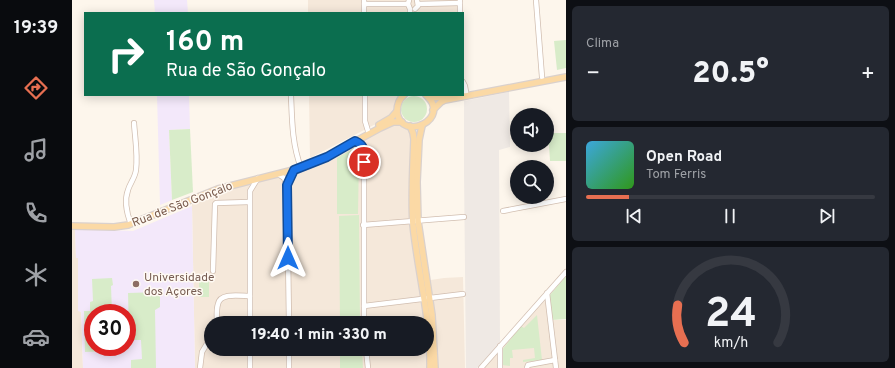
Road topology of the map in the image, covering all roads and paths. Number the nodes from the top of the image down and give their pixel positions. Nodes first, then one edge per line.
1 (536, 0) edge
2 (460, 1) edge
3 (364, 2) edge
4 (418, 2) edge
5 (411, 8) edge
6 (460, 12) edge
7 (566, 73) edge
8 (542, 77) junction
9 (566, 77) edge
10 (464, 92) edge
11 (291, 96) edge
12 (365, 96) edge
13 (403, 96) edge
14 (427, 96) edge
15 (448, 96) edge
16 (464, 96) edge
17 (464, 96) edge
18 (433, 110) junction
19 (397, 111) junction
20 (402, 122) junction
21 (134, 123) dead end
22 (410, 126) junction
23 (422, 126) junction
24 (368, 132) junction
25 (355, 141) junction
26 (301, 168) junction
27 (294, 170) junction
28 (278, 174) junction
29 (258, 178) junction
30 (242, 182) junction
31 (287, 185) junction
32 (250, 191) junction
33 (566, 199) edge
34 (249, 202) junction
35 (503, 211) dead end
36 (464, 217) dead end
37 (416, 222) junction
38 (131, 224) junction
39 (363, 225) junction
40 (72, 226) edge
41 (213, 271) dead end
42 (566, 272) edge
43 (547, 293) junction
44 (463, 294) dead end
45 (250, 296) junction
46 (427, 298) junction
47 (364, 306) junction
48 (217, 316) edge
49 (250, 316) edge
50 (289, 316) edge
51 (364, 316) edge
52 (500, 346) junction
53 (204, 349) edge
54 (250, 356) edge
55 (289, 356) edge
56 (367, 356) edge
57 (555, 360) junction
58 (200, 368) edge
59 (250, 368) edge
60 (290, 368) edge
61 (368, 368) edge
62 (430, 368) edge
63 (435, 368) edge
64 (481, 368) edge
65 (500, 368) edge
66 (527, 368) edge
67 (556, 368) edge

1 - 8 street
2 - 4 street
2 - 6 street
3 - 5 street
4 - 5 street
7 - 8 main road
8 - 10 main road
9 - 17 main road
11 - 26 street
12 - 24 street
13 - 19 main road
14 - 15 main road
14 - 18 main road
16 - 18 main road
18 - 23 main road
19 - 20 main road
19 - 24 main road, Rua de São Gonçalo
20 - 22 main road
20 - 25 main road, Rua de São Gonçalo
21 - 38 street
22 - 23 main road
22 - 37 main road
23 - 37 main road
24 - 25 main road, Rua de São Gonçalo
25 - 26 main road, Rua de São Gonçalo
25 - 39 street
26 - 27 main road, Rua de São Gonçalo
27 - 28 main road, Rua de São Gonçalo
27 - 31 street
28 - 29 main road, Rua de São Gonçalo
28 - 31 street
29 - 30 main road, Rua de São Gonçalo
29 - 32 street
30 - 32 street
30 - 38 main road, Rua de São Gonçalo
31 - 50 street
32 - 34 street
33 - 35 street
34 - 41 street
34 - 45 street
36 - 37 street
37 - 39 street
37 - 46 main road
38 - 40 main road, Rua de São Gonçalo
39 - 47 street
42 - 43 street
43 - 52 street
43 - 57 street
44 - 46 street
45 - 48 street
45 - 49 street
46 - 47 street
46 - 62 main road
46 - 63 main road
47 - 51 street
52 - 64 street
52 - 65 street
53 - 58 street
54 - 59 street
55 - 60 street
56 - 61 street
57 - 66 street
57 - 67 street

